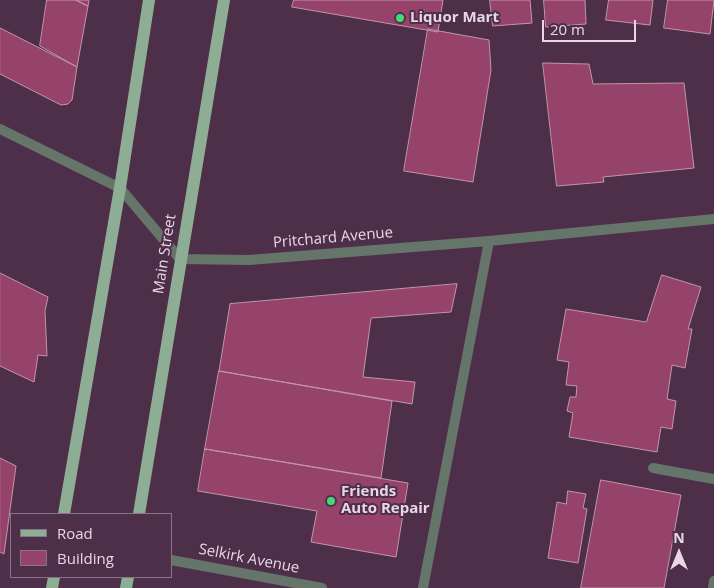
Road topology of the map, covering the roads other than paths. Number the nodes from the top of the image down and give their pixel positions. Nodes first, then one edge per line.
1 (149, 0) edge
2 (224, 0) edge
3 (0, 128) edge
4 (120, 188) junction
5 (714, 218) edge
6 (489, 241) junction
7 (180, 259) junction
8 (653, 468) dead end
9 (714, 479) edge
10 (64, 513) edge
11 (139, 513) edge
12 (172, 560) edge
13 (714, 581) edge
14 (322, 588) edge
15 (423, 588) edge
16 (713, 588) edge

1 - 4 main road
2 - 7 main road, Main Street
3 - 4 street
4 - 7 street
4 - 10 main road
5 - 6 street, Pritchard Avenue
6 - 7 street, Pritchard Avenue
6 - 15 street
7 - 11 main road, Main Street
8 - 9 street
12 - 14 street, Selkirk Avenue
13 - 16 street

